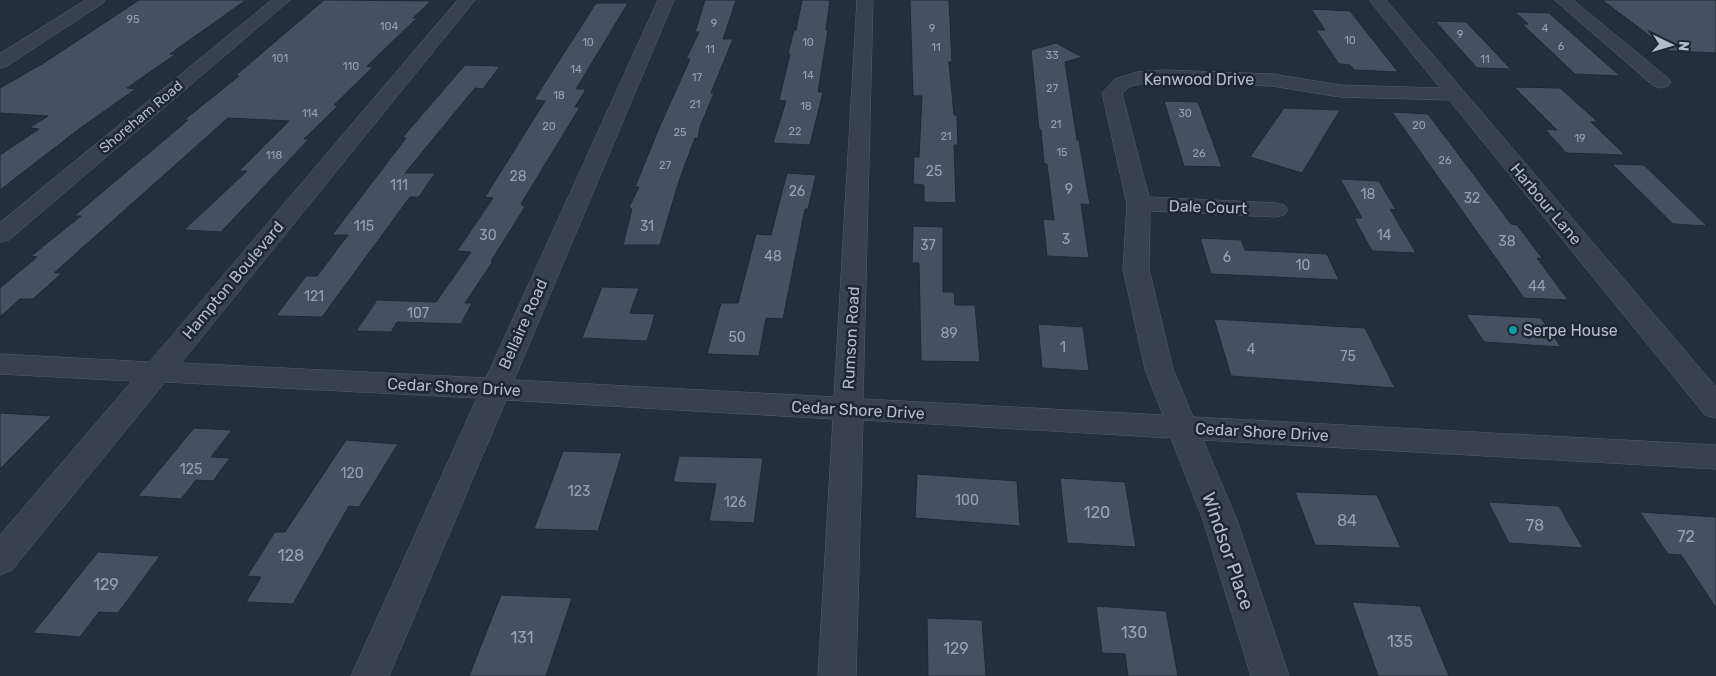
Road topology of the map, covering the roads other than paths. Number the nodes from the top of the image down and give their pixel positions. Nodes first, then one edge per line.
1 (97, 0) edge
2 (282, 0) edge
3 (466, 0) edge
4 (666, 0) edge
5 (865, 0) edge
6 (1377, 0) edge
7 (1563, 0) edge
8 (0, 45) edge
9 (26, 45) junction
10 (0, 62) edge
11 (1661, 82) dead end
12 (1455, 94) junction
13 (1139, 204) junction
14 (1276, 210) dead end
15 (0, 235) edge
16 (0, 364) edge
17 (156, 372) junction
18 (495, 389) junction
19 (1716, 407) edge
20 (848, 409) junction
21 (1184, 428) junction
22 (1716, 457) edge
23 (0, 560) edge
24 (370, 676) edge
25 (837, 676) edge
26 (1270, 676) edge

1 - 9 street
2 - 15 street, Shoreham Road
3 - 17 street, Hampton Boulevard
4 - 18 street, Bellaire Road
5 - 20 street, Rumson Road
6 - 12 street, Harbour Lane
7 - 11 street
8 - 9 street
9 - 10 street
12 - 13 street, Kenwood Drive
12 - 19 street, Harbour Lane
13 - 14 street, Dale Court
13 - 21 street, Kenwood Drive
16 - 17 street, Cedar Shore Drive
17 - 18 street, Cedar Shore Drive
17 - 23 street, Hampton Boulevard
18 - 20 street, Cedar Shore Drive
18 - 24 street, Bellaire Road
20 - 21 street, Cedar Shore Drive
20 - 25 street, Rumson Road
21 - 22 street, Cedar Shore Drive
21 - 26 street, Windsor Place

